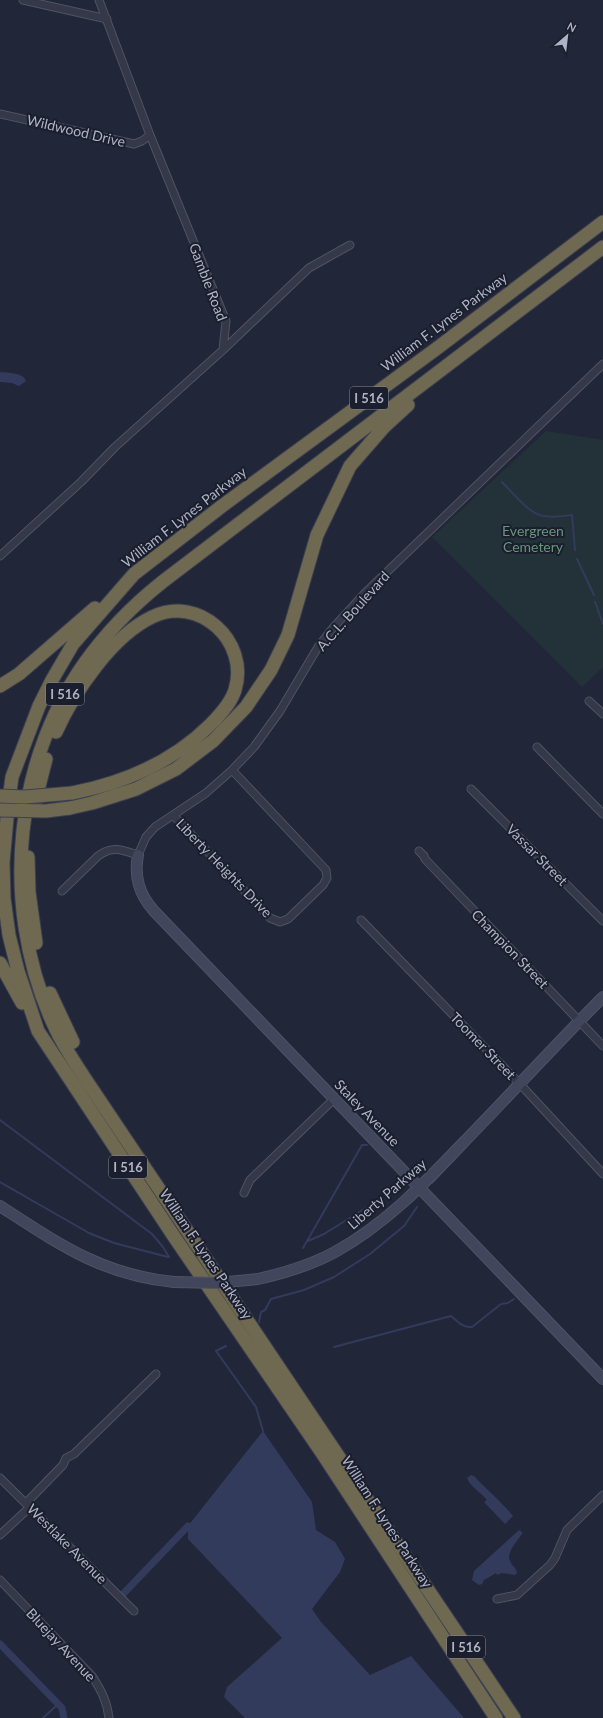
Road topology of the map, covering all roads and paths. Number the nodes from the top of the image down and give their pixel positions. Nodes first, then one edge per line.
1 (23, 0) edge
2 (99, 0) edge
3 (107, 19) junction
4 (0, 114) edge
5 (150, 135) junction
6 (603, 222) edge
7 (350, 245) dead end
8 (603, 247) edge
9 (223, 350) junction
10 (449, 364) junction
11 (603, 364) edge
12 (0, 556) edge
13 (134, 574) junction
14 (0, 686) edge
15 (589, 701) dead end
16 (603, 714) edge
17 (537, 747) dead end
18 (232, 770) junction
19 (471, 790) dead end
20 (0, 796) edge
21 (0, 810) edge
22 (603, 814) edge
23 (173, 815) junction
24 (419, 851) dead end
25 (138, 855) junction
26 (62, 891) dead end
27 (361, 920) dead end
28 (603, 921) edge
29 (0, 963) edge
30 (603, 997) edge
31 (579, 1021) junction
32 (38, 1031) junction
33 (603, 1046) edge
34 (520, 1084) junction
35 (334, 1099) junction
36 (142, 1164) junction
37 (603, 1174) edge
38 (420, 1187) junction
39 (244, 1194) dead end
40 (0, 1206) edge
41 (156, 1374) dead end
42 (602, 1376) edge
43 (0, 1478) edge
44 (603, 1495) edge
45 (28, 1505) junction
46 (0, 1535) edge
47 (0, 1580) edge
48 (497, 1599) dead end
49 (134, 1611) dead end
50 (109, 1718) edge
51 (496, 1718) edge
52 (514, 1718) edge

1 - 3 street
2 - 3 street, Gamble Road
3 - 5 street, Gamble Road
4 - 5 street, Wildwood Drive
5 - 9 street, Gamble Road
6 - 13 highway, William F. Lynes Parkway / I 516
7 - 9 street
8 - 10 highway, William F. Lynes Parkway / I 516
9 - 12 street
10 - 21 highway, bridge
10 - 36 highway, William F. Lynes Parkway / I 516
11 - 18 street, A.C.L. Boulevard
13 - 14 highway
13 - 32 highway, William F. Lynes Parkway / I 516
15 - 16 street
17 - 22 street
18 - 23 street, A.C.L. Boulevard
18 - 23 street, Liberty Heights Drive
19 - 28 street, Vassar Street
20 - 36 highway, bridge
23 - 25 street, A.C.L. Boulevard
24 - 31 street, Champion Street
25 - 26 street
25 - 35 street, Staley Avenue
27 - 34 street, Toomer Street
29 - 32 highway
30 - 31 street, Liberty Parkway
31 - 33 street, Champion Street
31 - 34 street, Liberty Parkway
32 - 51 highway, William F. Lynes Parkway / I 516
34 - 37 street, Toomer Street
34 - 38 street, Liberty Parkway
35 - 38 street, Staley Avenue
35 - 39 street
36 - 52 highway, William F. Lynes Parkway / I 516
38 - 40 street, Liberty Parkway, bridge
38 - 42 street, Staley Avenue
41 - 45 street
43 - 45 street, Westlake Avenue
44 - 48 street
45 - 46 street
45 - 49 street, Westlake Avenue
47 - 50 street, Bluejay Avenue

